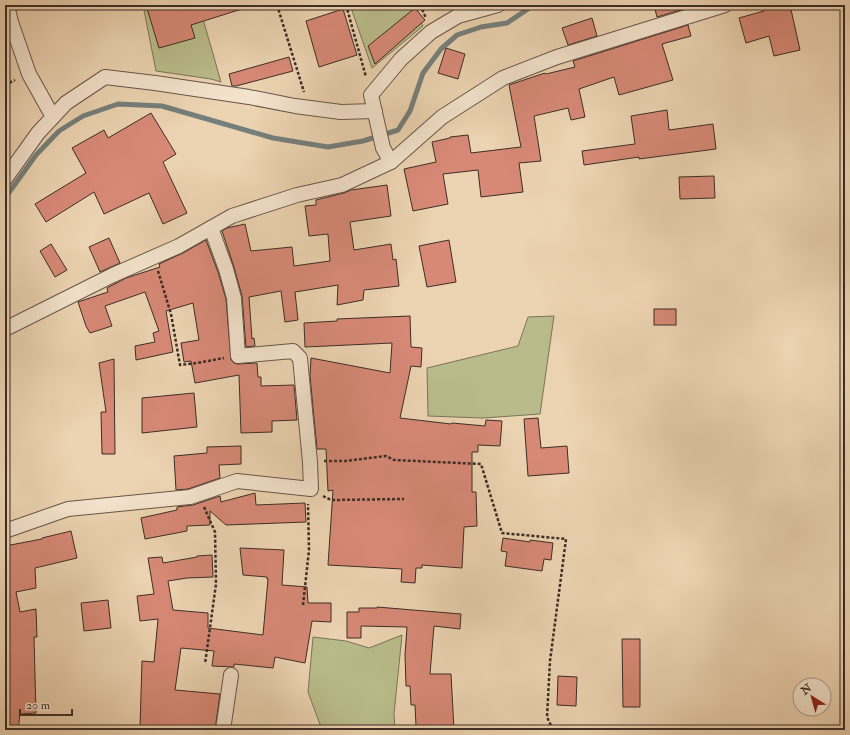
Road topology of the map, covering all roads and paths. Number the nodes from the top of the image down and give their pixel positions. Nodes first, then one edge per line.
1 (7, 5) edge
2 (277, 5) edge
3 (346, 5) edge
4 (498, 5) edge
5 (724, 5) edge
6 (371, 95) junction
7 (308, 108) junction
8 (375, 111) junction
9 (53, 117) junction
10 (391, 162) junction
11 (5, 179) edge
12 (211, 228) junction
13 (148, 259) junction
14 (5, 329) edge
15 (238, 356) junction
16 (310, 462) junction
17 (311, 489) junction
18 (198, 494) junction
19 (404, 498) dead end
20 (5, 531) edge
21 (303, 605) dead end
22 (205, 664) dead end
23 (231, 675) dead end
24 (223, 730) edge
25 (553, 730) edge

1 - 9 street
2 - 7 path
3 - 6 path
4 - 6 street
5 - 10 street
6 - 8 street
7 - 8 street
7 - 9 street
8 - 10 street
9 - 11 street
10 - 12 street
12 - 13 street
12 - 15 street
13 - 14 street
13 - 15 path
15 - 16 street
16 - 17 street
16 - 25 path
17 - 18 street
17 - 19 path
17 - 21 path
18 - 20 street
18 - 22 path
23 - 24 street

